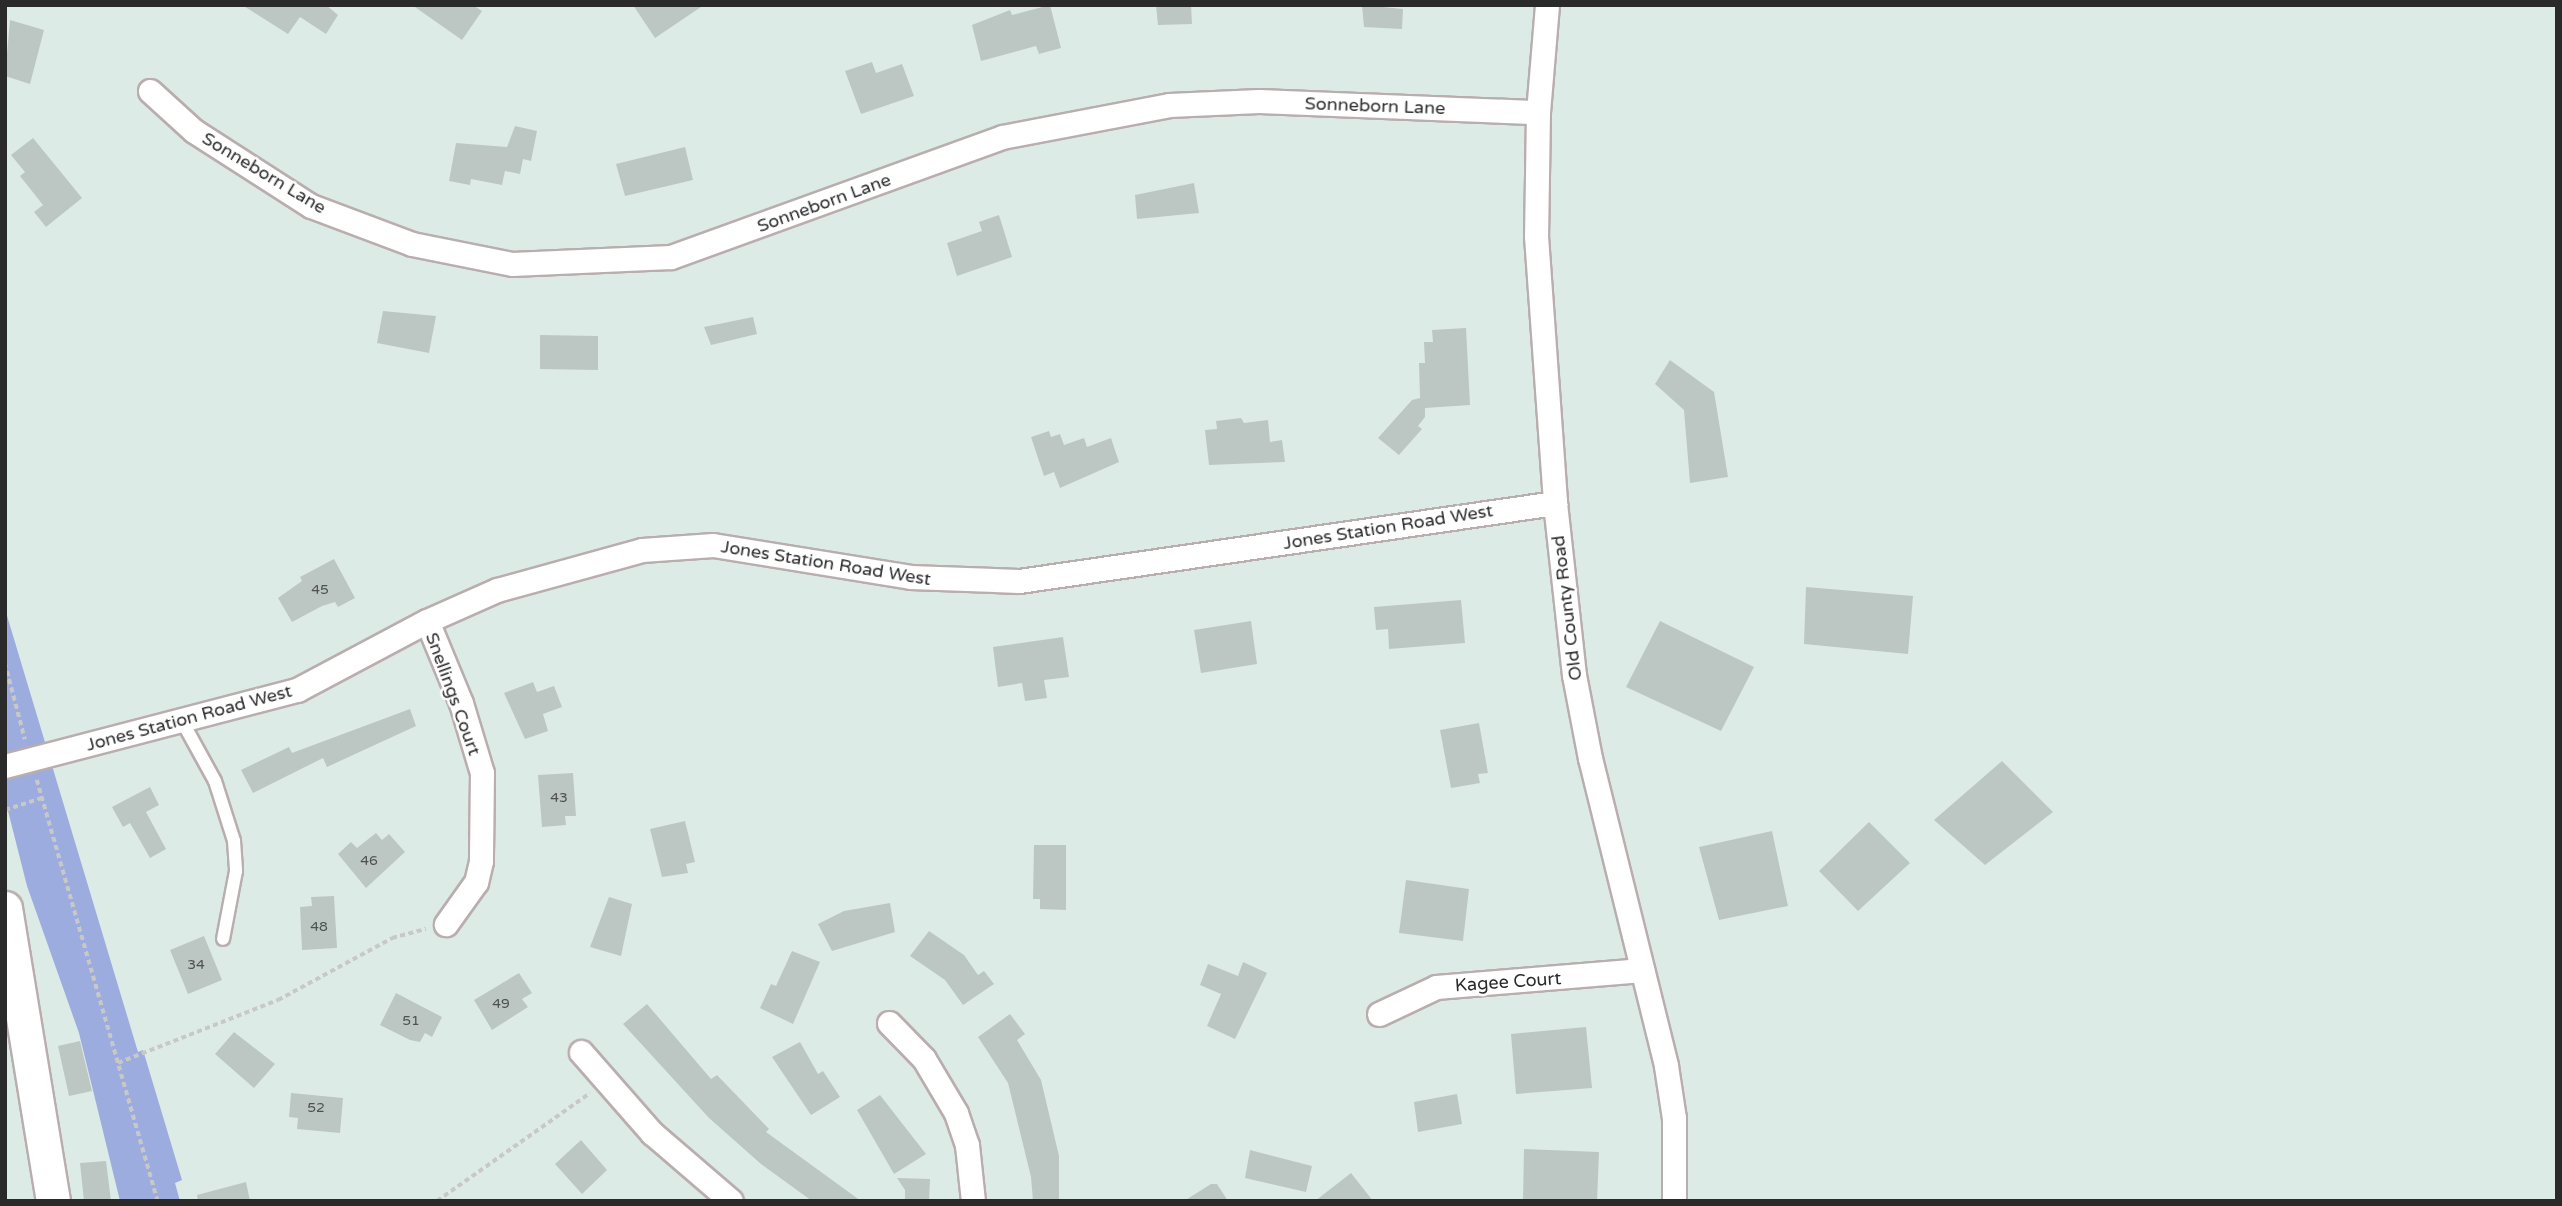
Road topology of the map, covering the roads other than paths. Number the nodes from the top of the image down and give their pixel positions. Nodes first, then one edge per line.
1 (1547, 5) edge
2 (150, 90) dead end
3 (1538, 112) junction
4 (1555, 503) junction
5 (427, 621) junction
6 (182, 721) junction
7 (5, 766) edge
8 (5, 908) edge
9 (446, 925) road end
10 (223, 940) dead end
11 (1642, 970) junction
12 (1379, 1014) dead end
13 (889, 1023) dead end
14 (581, 1052) dead end
15 (53, 1201) edge
16 (731, 1201) edge
17 (973, 1201) edge
18 (1674, 1201) edge

1 - 3 street, Old County Road
2 - 3 street, Sonneborn Lane
3 - 4 street, Old County Road
4 - 5 street, Jones Station Road West
4 - 11 street, Old County Road
5 - 6 street, Jones Station Road West
5 - 9 street, Snellings Court
6 - 7 street, Jones Station Road West
6 - 10 lane
8 - 15 street
11 - 12 street, Kagee Court
11 - 18 street, Old County Road
13 - 17 street
14 - 16 street

